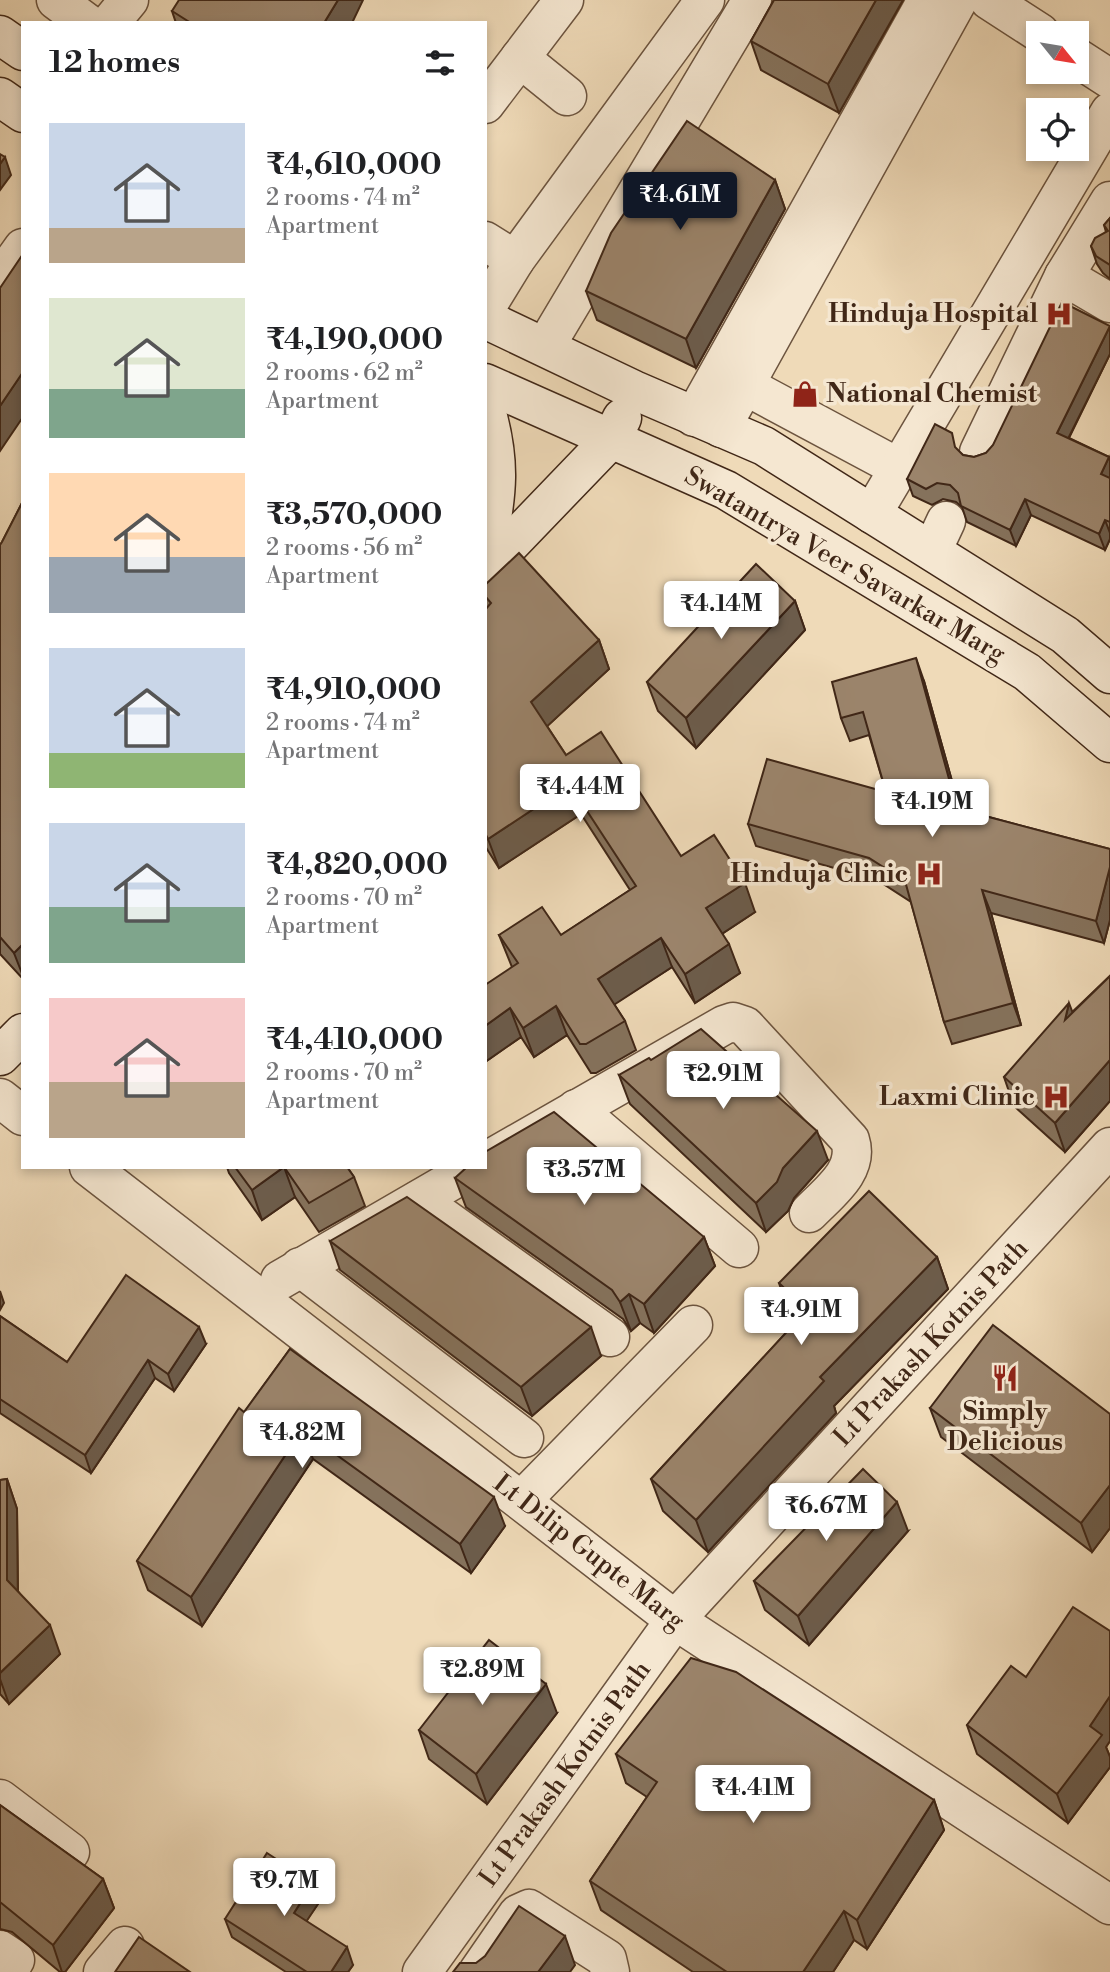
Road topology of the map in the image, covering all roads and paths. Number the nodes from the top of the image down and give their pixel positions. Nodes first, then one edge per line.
1 (56, 0) edge
2 (129, 0) edge
3 (564, 0) edge
4 (705, 0) edge
5 (752, 0) edge
6 (927, 0) edge
7 (958, 0) edge
8 (989, 0) edge
9 (84, 21) edge
10 (112, 21) edge
11 (1026, 24) edge
12 (0, 35) edge
13 (21, 50) edge
14 (520, 58) junction
15 (1089, 65) edge
16 (1110, 79) edge
17 (567, 96) dead end
18 (0, 97) edge
19 (487, 101) edge
20 (21, 112) edge
21 (1110, 112) edge
22 (1110, 201) edge
23 (500, 250) edge
24 (21, 251) edge
25 (1064, 276) junction
26 (0, 280) edge
27 (487, 301) edge
28 (1110, 303) edge
29 (487, 319) edge
30 (545, 347) junction
31 (487, 384) edge
32 (744, 385) junction
33 (634, 390) junction
34 (487, 413) edge
35 (708, 422) junction
36 (612, 438) junction
37 (979, 452) edge
38 (899, 468) junction
39 (872, 514) junction
40 (487, 547) edge
41 (487, 568) edge
42 (1110, 674) edge
43 (1110, 743) edge
44 (21, 1035) edge
45 (0, 1056) edge
46 (0, 1098) edge
47 (576, 1109) junction
48 (21, 1114) edge
49 (1110, 1147) edge
50 (487, 1161) edge
51 (92, 1169) edge
52 (472, 1169) edge
53 (419, 1200) junction
54 (809, 1213) dead end
55 (740, 1248) dead end
56 (300, 1267) junction
57 (254, 1295) junction
58 (692, 1325) dead end
59 (610, 1337) dead end
60 (524, 1438) dead end
61 (522, 1500) junction
62 (675, 1620) junction
63 (0, 1799) edge
64 (70, 1852) edge
65 (1110, 1905) edge
66 (422, 1972) edge
67 (478, 1972) edge
68 (610, 1972) edge

1 - 9 street
2 - 10 street
3 - 14 street
4 - 23 street
5 - 30 street
6 - 35 street
7 - 32 street
8 - 11 street
12 - 13 street
14 - 17 street
14 - 19 street
15 - 16 street
18 - 20 street
21 - 38 street
22 - 25 street
23 - 27 street
24 - 26 street
25 - 28 street
25 - 37 street
29 - 30 street, Swatantrya Veer Savarkar Marg
30 - 33 street, Swatantrya Veer Savarkar Marg
31 - 36 street, Swatantrya Veer Savarkar Marg
32 - 35 street
32 - 38 street
33 - 35 street, Swatantrya Veer Savarkar Marg
33 - 36 street
34 - 40 street
35 - 39 street, Swatantrya Veer Savarkar Marg
36 - 41 street
36 - 43 street, Swatantrya Veer Savarkar Marg
38 - 39 street
39 - 42 street, Swatantrya Veer Savarkar Marg
44 - 45 street
46 - 48 street
47 - 50 street
47 - 54 street
47 - 55 street
49 - 62 street, Lt Prakash Kotnis Path
51 - 57 street, Lt Dilip Gupte Marg
52 - 53 street
53 - 56 street
53 - 59 street
56 - 57 street
56 - 60 street
57 - 61 street, Lt Dilip Gupte Marg
58 - 61 street
61 - 62 street, Lt Dilip Gupte Marg
62 - 65 street, Lt Dilip Gupte Marg
62 - 66 street, Lt Prakash Kotnis Path
63 - 64 street
67 - 68 street

